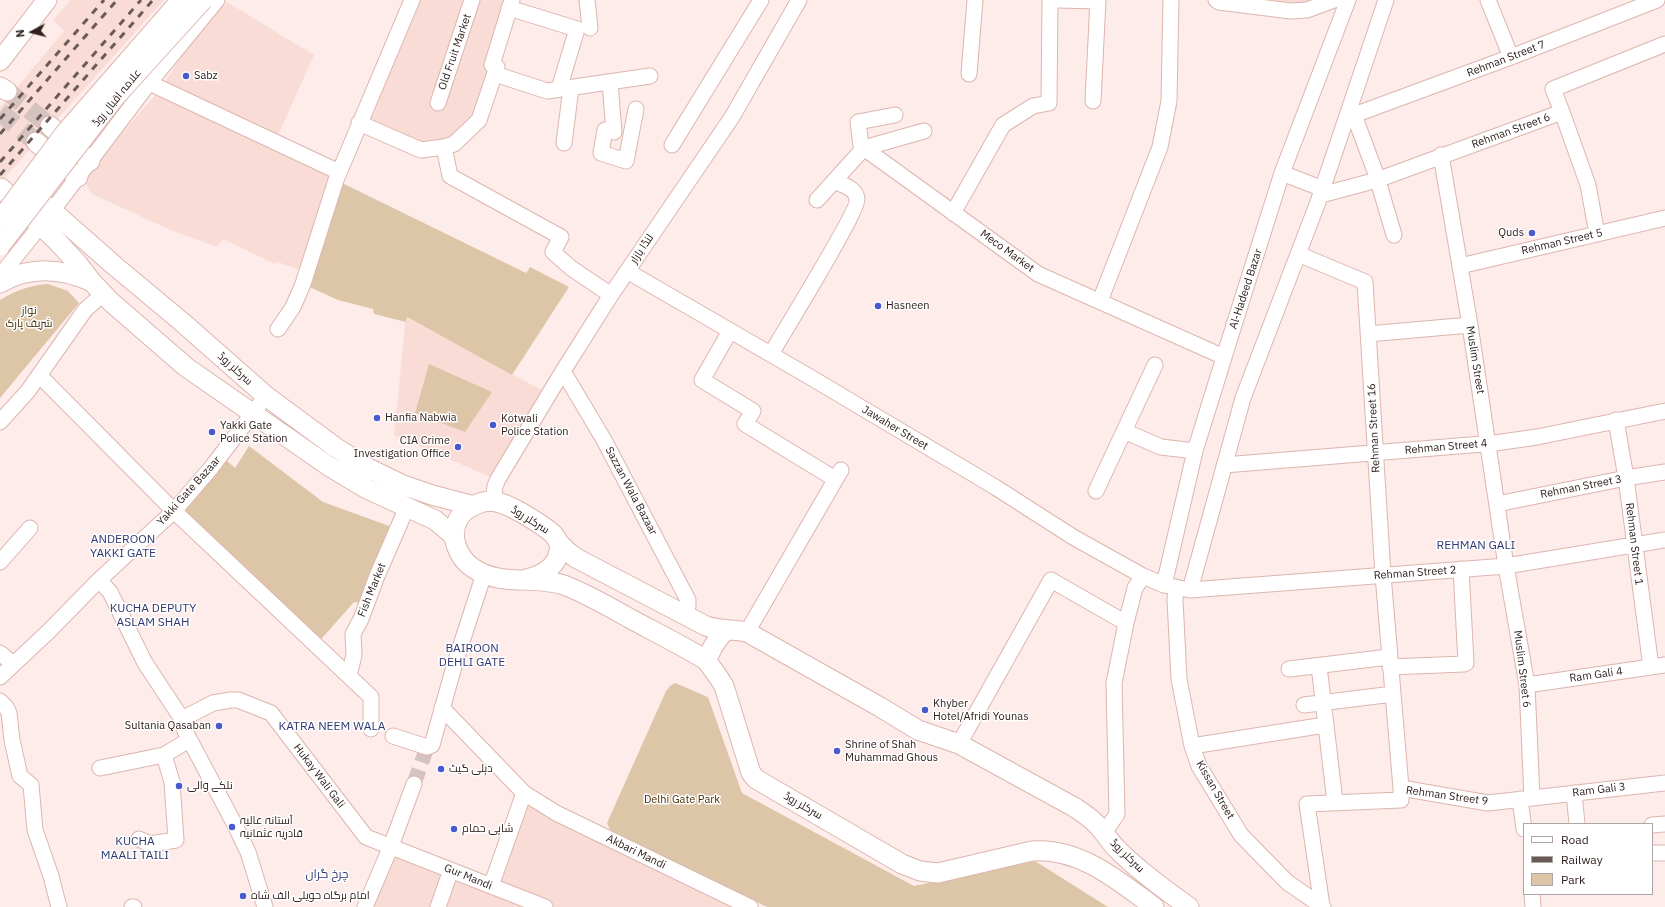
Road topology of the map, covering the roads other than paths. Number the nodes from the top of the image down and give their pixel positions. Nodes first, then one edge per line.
1 (47, 0) edge
2 (173, 0) edge
3 (181, 0) edge
4 (203, 0) edge
5 (217, 0) edge
6 (412, 0) edge
7 (472, 0) edge
8 (587, 0) edge
9 (760, 0) edge
10 (799, 0) edge
11 (975, 0) edge
12 (1050, 0) edge
13 (1059, 0) edge
14 (1064, 0) edge
15 (1171, 0) edge
16 (1216, 0) edge
17 (1334, 0) edge
18 (1348, 0) edge
19 (1386, 0) edge
20 (1488, 0) edge
21 (1657, 0) edge
22 (1098, 1) edge
23 (1256, 3) edge
24 (510, 4) edge
25 (590, 28) dead end
26 (1665, 44) edge
27 (1511, 57) junction
28 (0, 61) edge
29 (115, 66) junction
30 (495, 74) junction
31 (969, 74) dead end
32 (650, 76) dead end
33 (610, 82) junction
34 (149, 83) junction
35 (565, 89) junction
36 (1093, 101) dead end
37 (438, 103) dead end
38 (636, 109) dead end
39 (1353, 110) junction
40 (1562, 112) junction
41 (895, 115) dead end
42 (359, 123) junction
43 (54, 130) junction
44 (924, 131) dead end
45 (564, 143) dead end
46 (672, 145) dead end
47 (41, 146) junction
48 (444, 147) junction
49 (864, 148) junction
50 (1441, 156) junction
51 (90, 161) junction
52 (339, 172) junction
53 (1282, 173) junction
54 (78, 178) junction
55 (1377, 180) junction
56 (834, 181) junction
57 (12, 190) edge
58 (1322, 192) junction
59 (817, 200) dead end
60 (953, 213) junction
61 (47, 218) junction
62 (1665, 218) edge
63 (0, 220) edge
64 (1598, 234) junction
65 (1394, 235) dead end
66 (0, 246) edge
67 (1298, 254) junction
68 (1460, 266) junction
69 (627, 271) junction
70 (0, 276) edge
71 (0, 283) edge
72 (97, 288) junction
73 (611, 295) junction
74 (1100, 301) junction
75 (1470, 326) junction
76 (278, 329) dead end
77 (730, 331) junction
78 (1368, 334) junction
79 (771, 354) junction
80 (1224, 357) junction
81 (1155, 365) dead end
82 (562, 371) junction
83 (39, 375) junction
84 (266, 396) junction
85 (1665, 411) edge
86 (252, 414) junction
87 (1616, 420) junction
88 (0, 422) edge
89 (1124, 431) junction
90 (1488, 444) junction
91 (1195, 451) junction
92 (1375, 453) junction
93 (1224, 465) junction
94 (1665, 472) edge
95 (1626, 478) junction
96 (1096, 491) dead end
97 (493, 501) junction
98 (1497, 504) junction
99 (474, 506) junction
100 (407, 507) junction
101 (174, 511) junction
102 (30, 528) dead end
103 (454, 536) junction
104 (1665, 540) edge
105 (558, 543) junction
106 (1634, 544) junction
107 (0, 562) edge
108 (1506, 566) junction
109 (1461, 569) junction
110 (484, 574) junction
111 (1383, 575) junction
112 (1143, 576) junction
113 (99, 580) junction
114 (523, 580) junction
115 (1177, 587) junction
116 (685, 615) junction
117 (1126, 623) junction
118 (725, 630) junction
119 (747, 632) junction
120 (0, 653) edge
121 (706, 660) junction
122 (1390, 662) junction
123 (13, 664) junction
124 (1319, 666) junction
125 (1658, 666) edge
126 (1289, 669) dead end
127 (349, 676) junction
128 (0, 677) edge
129 (1526, 685) junction
130 (1392, 694) junction
131 (0, 701) edge
132 (1323, 702) junction
133 (1304, 705) dead end
134 (442, 708) junction
135 (182, 719) junction
136 (1325, 725) junction
137 (371, 729) dead end
138 (393, 736) dead end
139 (189, 740) junction
140 (959, 744) junction
141 (1192, 746) junction
142 (164, 755) junction
143 (100, 768) dead end
144 (1665, 783) edge
145 (414, 784) tunnel mouth
146 (1401, 788) junction
147 (524, 793) junction
148 (1574, 793) junction
149 (1526, 798) junction
150 (1335, 802) junction
151 (1524, 823) edge
152 (1577, 823) edge
153 (1665, 824) edge
154 (1653, 825) edge
155 (1104, 833) junction
156 (139, 839) dead end
157 (391, 846) junction
158 (1116, 848) junction
159 (1653, 853) edge
160 (1665, 853) edge
161 (451, 870) junction
162 (1103, 870) junction
163 (491, 886) junction
164 (1532, 895) edge
165 (58, 907) edge
166 (265, 907) edge
167 (365, 907) edge
168 (438, 907) edge
169 (545, 907) edge
170 (750, 907) edge
171 (1154, 907) edge
172 (1189, 907) edge
173 (1323, 907) edge
174 (1533, 907) edge

1 - 28 main road
2 - 29 street
3 - 57 main road, علامہ اقبال روڈ, bridge
4 - 66 main road, علامہ اقبال روڈ, bridge
5 - 34 street
6 - 42 street
7 - 37 street, Old Fruit Market
8 - 25 street
9 - 46 street
10 - 69 street, لنڈا بازار
11 - 31 street
12 - 60 street
13 - 14 street
14 - 22 street
15 - 74 street
16 - 23 street
17 - 23 street
18 - 53 street, Al-Hadeed Bazar
19 - 39 street
20 - 27 street
21 - 27 street, Rehman Street 7
22 - 36 street
24 - 30 street
24 - 35 street
26 - 40 street, Rehman Street 6
27 - 39 street, Rehman Street 7
29 - 34 street
29 - 43 street
30 - 35 street
30 - 48 street
32 - 33 street
33 - 35 street
33 - 38 street
34 - 51 street
34 - 52 street
35 - 45 street
39 - 55 street
39 - 58 street
40 - 50 street, Rehman Street 6
40 - 64 street
41 - 49 street
42 - 48 street
42 - 52 street
43 - 47 street
43 - 51 main road
44 - 49 street
47 - 54 main road
47 - 57 street
48 - 73 street
49 - 56 street
49 - 60 street, Meco Market
50 - 55 street, Rehman Street 6
50 - 68 street, Muslim Street
51 - 54 street
52 - 76 street
53 - 58 street
53 - 80 street, Al-Hadeed Bazar
54 - 61 street
55 - 58 street, Rehman Street 6
55 - 65 street
56 - 59 street
56 - 79 street
57 - 61 main road, سرکلر روڈ
57 - 63 main road, bridge
58 - 67 street
60 - 74 street, Meco Market
61 - 70 street
61 - 72 main road, سرکلر روڈ
61 - 84 main road, سرکلر روڈ
62 - 64 street, Rehman Street 5
64 - 68 street, Rehman Street 5
67 - 78 street, Rehman Street 16
67 - 93 street
68 - 75 street, Muslim Street
69 - 73 street, لنڈا بازار
69 - 77 street, Jawaher Street
71 - 72 main road
72 - 83 street
72 - 86 main road, سرکلر روڈ
73 - 82 street, لنڈا بازار
74 - 80 street, Meco Market
75 - 78 street
75 - 90 street, Muslim Street
77 - 79 street, Jawaher Street
77 - 119 street
78 - 92 street, Rehman Street 16
79 - 112 street, Jawaher Street
80 - 91 street, Al-Hadeed Bazar
81 - 89 street
82 - 97 street, لنڈا بازار
82 - 116 street, Sazzan Wala Bazaar
83 - 88 street
83 - 101 street
84 - 86 street, Yakki Gate Bazaar
84 - 99 main road, سرکلر روڈ
85 - 87 street, Rehman Street 4
86 - 100 main road, سرکلر روڈ
86 - 101 street, Yakki Gate Bazaar
87 - 90 street, Rehman Street 4
87 - 95 street, Rehman Street 1
89 - 91 street
89 - 96 street
90 - 92 street, Rehman Street 4
90 - 98 street, Muslim Street
91 - 115 street, Al-Hadeed Bazar
92 - 93 street, Rehman Street 4
92 - 111 street, Rehman Street 16
93 - 115 street
94 - 95 street, Rehman Street 3
95 - 98 street, Rehman Street 3
95 - 106 street, Rehman Street 1
97 - 99 main road
97 - 105 main road, سرکلر روڈ
98 - 108 street, Muslim Street
99 - 103 main road
100 - 103 main road, سرکلر روڈ
100 - 127 street, Fish Market
101 - 113 street, Yakki Gate Bazaar
101 - 127 street
102 - 107 street
103 - 110 main road, سرکلر روڈ
104 - 106 street, Rehman Street 2
105 - 114 main road, سرکلر روڈ
105 - 116 main road, سرکلر روڈ
106 - 108 street, Rehman Street 2
106 - 125 street, Rehman Street 1
108 - 109 street, Rehman Street 2
108 - 129 street, Muslim Street 6
109 - 111 street, Rehman Street 2
109 - 122 street
110 - 114 main road, سرکلر روڈ
110 - 134 street
111 - 115 street, Rehman Street 2
111 - 122 street, Rehman Street 16
112 - 115 street, Jawaher Street
112 - 117 street
113 - 123 street, Yakki Gate Bazaar
113 - 135 street
114 - 121 main road, سرکلر روڈ
115 - 141 street, Kissan Street
116 - 118 main road, سرکلر روڈ
117 - 140 street
117 - 155 street
118 - 119 main road, سرکلر روڈ
118 - 121 main road
119 - 140 main road, سرکلر روڈ
120 - 123 street
121 - 162 main road, سرکلر روڈ
122 - 124 street
122 - 130 street, Rehman Street 16
123 - 128 street, Yakki Gate Bazaar
124 - 126 street
124 - 132 street
125 - 129 street, Ram Gali 4
127 - 137 street
129 - 149 street, Muslim Street 6
130 - 132 street
130 - 146 street, Rehman Street 16
131 - 165 street
132 - 133 street
132 - 136 street
134 - 138 street
134 - 147 street, Akbari Mandi
135 - 139 street
135 - 157 street, Hukay Wali Gali
136 - 141 street
136 - 150 street
139 - 142 street
139 - 166 street
140 - 155 main road, سرکلر روڈ
141 - 173 street, Kissan Street
142 - 143 street
142 - 156 street
144 - 148 street, Ram Gali 3
145 - 157 street
146 - 149 street, Rehman Street 9
146 - 150 street, Rehman Street 9
147 - 163 street
147 - 170 street, Akbari Mandi
148 - 149 street, Ram Gali 3
148 - 152 street
149 - 151 street, Muslim Street 6
150 - 173 street, Rehman Street 9
153 - 154 street
155 - 158 main road, سرکلر روڈ
157 - 161 street, Gur Mandi
157 - 167 street
158 - 162 main road
158 - 172 main road, سرکلر روڈ
159 - 160 street
161 - 163 street, Gur Mandi
161 - 168 street
162 - 171 main road, سرکلر روڈ
163 - 169 street, Gur Mandi
164 - 174 street

